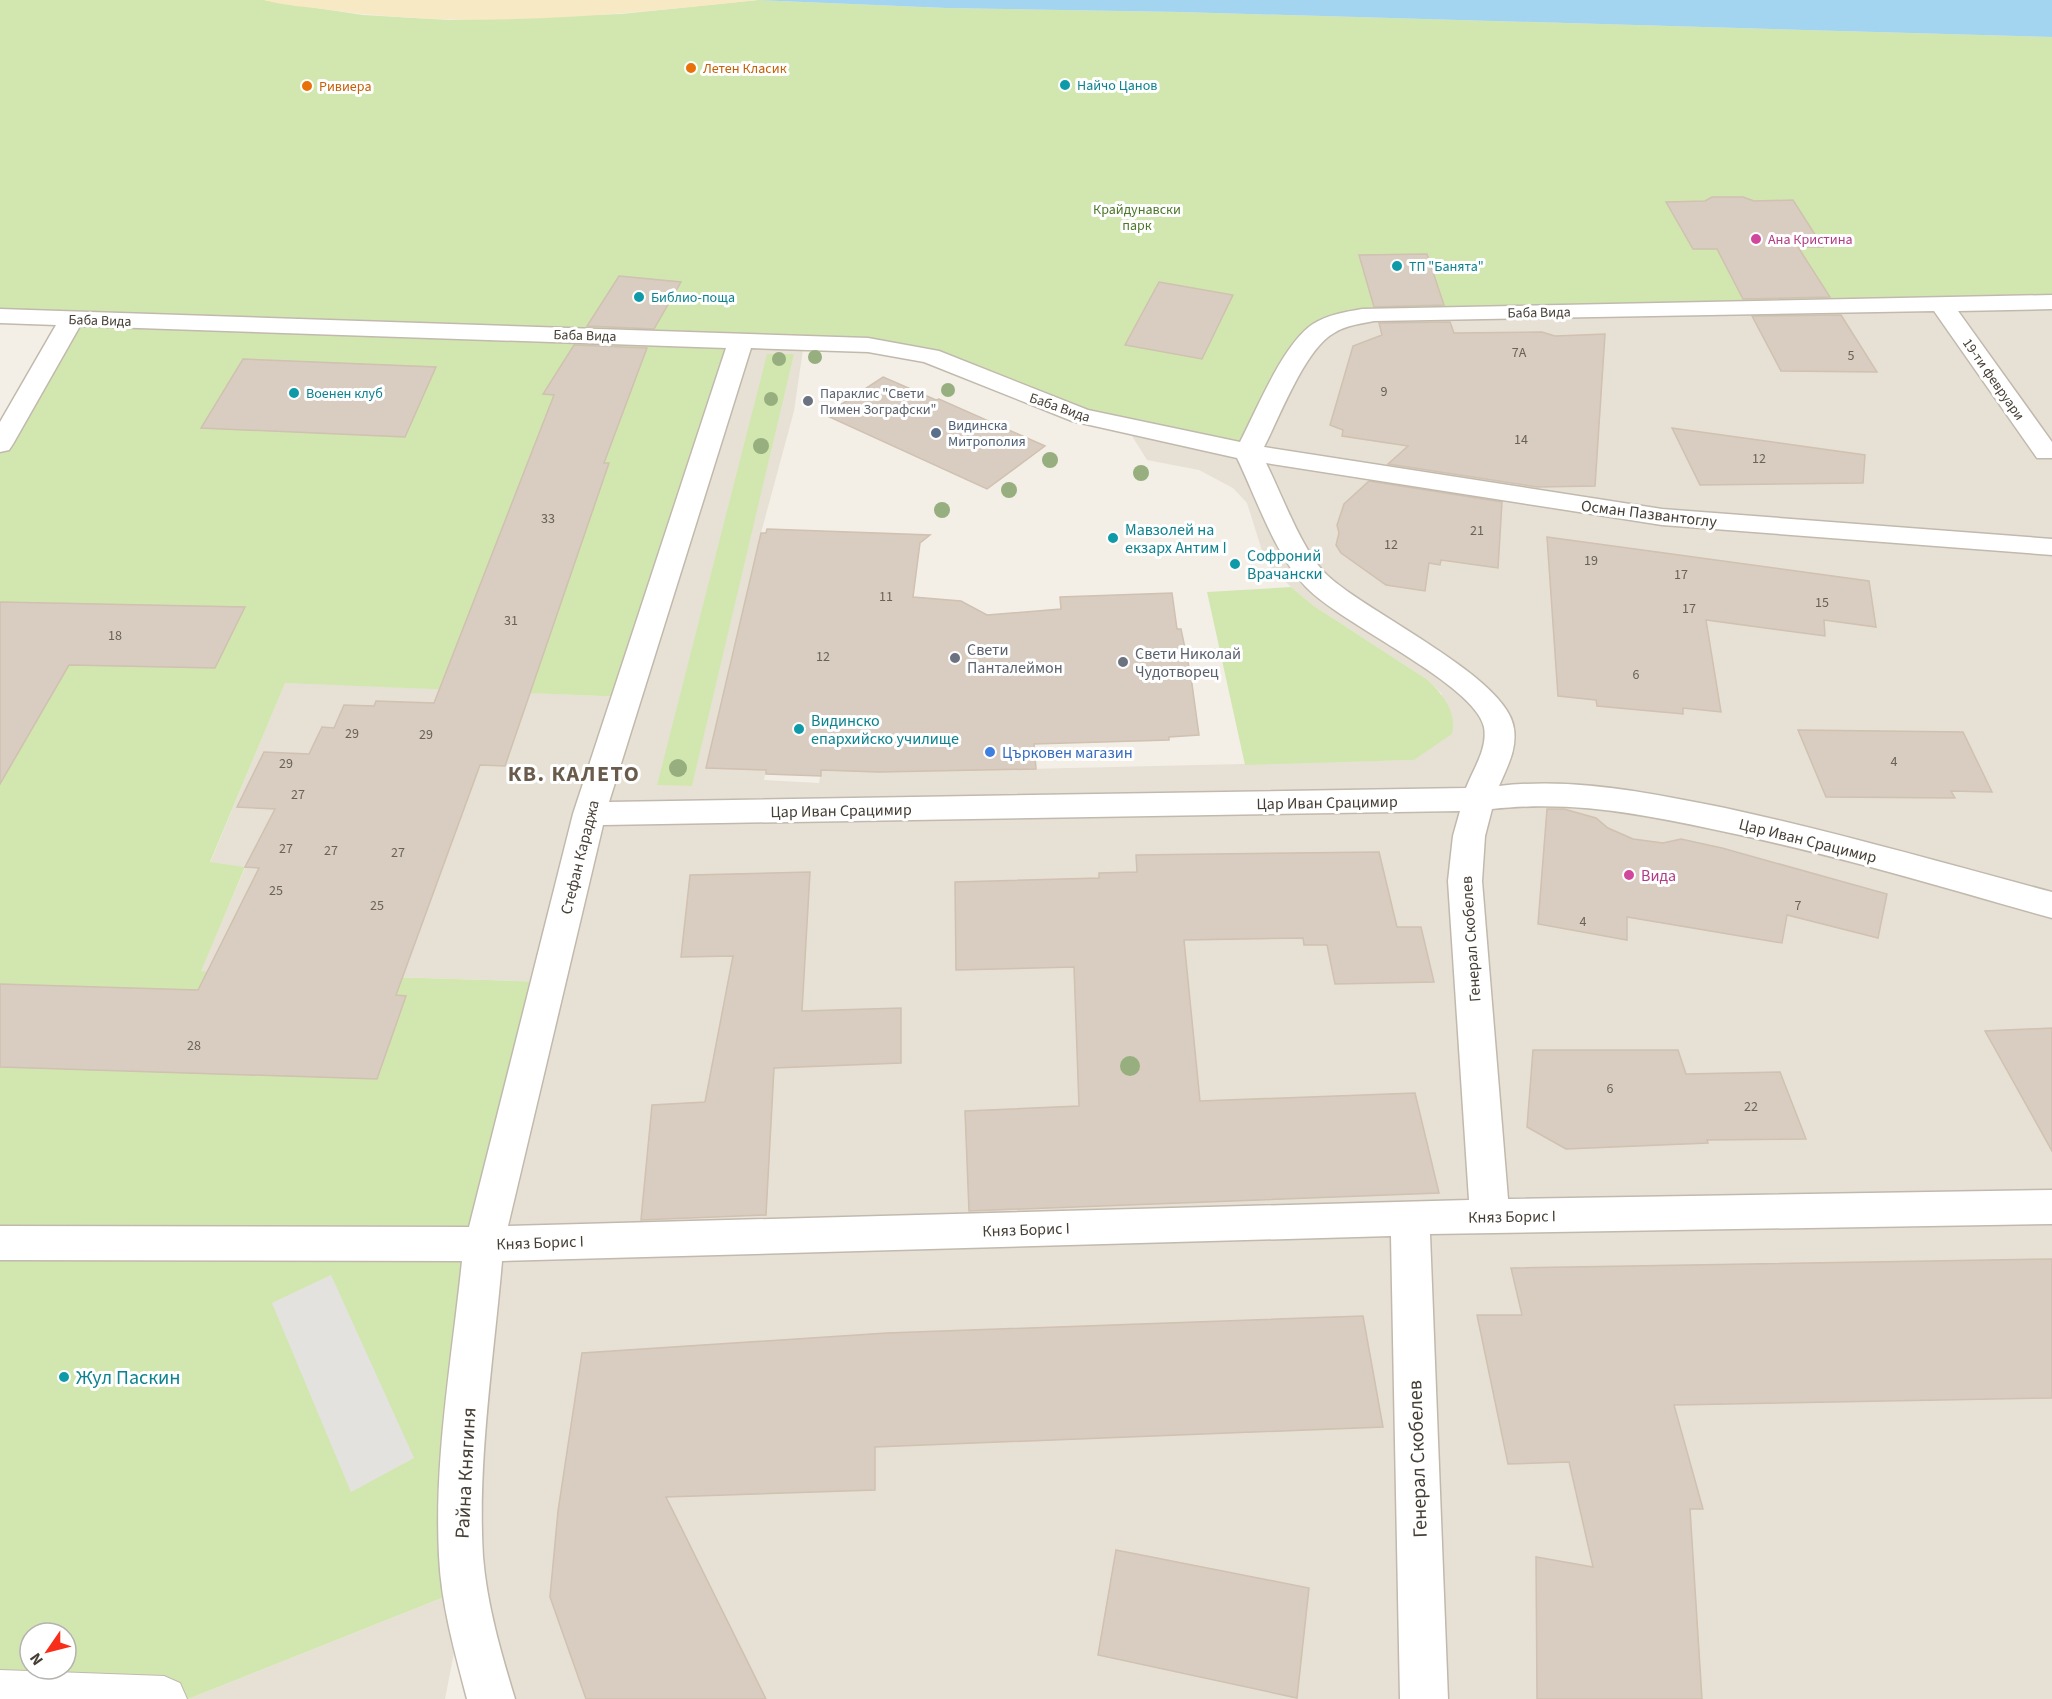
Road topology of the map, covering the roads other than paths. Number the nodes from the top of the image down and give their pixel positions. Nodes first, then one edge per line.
1 (2052, 302) edge
2 (1942, 306) junction
3 (0, 316) edge
4 (72, 319) junction
5 (741, 340) junction
6 (0, 444) edge
7 (1248, 452) junction
8 (2046, 452) dead end
9 (2052, 547) edge
10 (1478, 799) junction
11 (589, 814) junction
12 (2052, 905) edge
13 (2052, 1207) edge
14 (1490, 1216) junction
15 (1410, 1219) junction
16 (0, 1243) edge
17 (484, 1244) junction
18 (0, 1692) edge
19 (164, 1699) edge
20 (491, 1699) edge
21 (1424, 1699) edge

1 - 2 street, Баба Вида
2 - 7 street, Баба Вида
2 - 8 street, 19-ти февруари
3 - 4 street, Баба Вида
4 - 5 street, Баба Вида
4 - 6 street
5 - 7 street, Баба Вида
5 - 11 street, Стефан Караджа
7 - 9 street, Осман Пазвантоглу
7 - 10 street, Генерал Скобелев
10 - 11 street, Цар Иван Срацимир
10 - 12 street, Цар Иван Срацимир
10 - 14 street, Генерал Скобелев
11 - 17 street, Стефан Караджа
13 - 14 street, Княз Борис I
14 - 15 street, Княз Борис I
15 - 17 street, Княз Борис I
15 - 21 street, Генерал Скобелев
16 - 17 street, Княз Борис I
17 - 20 street, Райна Княгиня
18 - 19 lane

